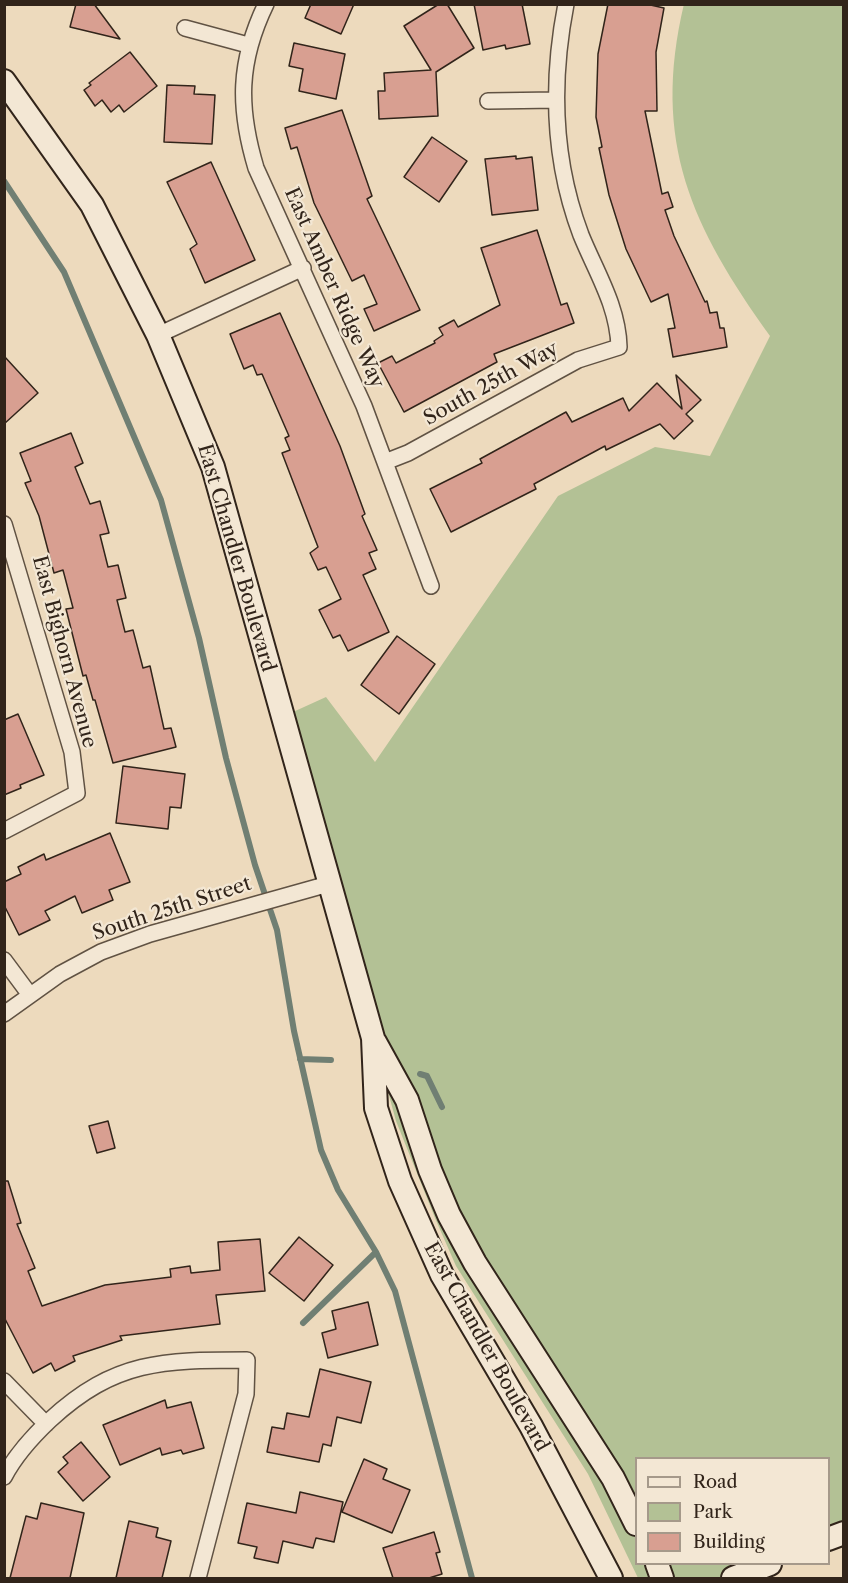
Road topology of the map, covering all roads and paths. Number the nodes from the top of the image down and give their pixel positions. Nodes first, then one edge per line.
1 (266, 4) edge
2 (566, 4) edge
3 (185, 28) dead end
4 (248, 45) junction
5 (5, 82) edge
6 (556, 100) junction
7 (488, 101) dead end
8 (303, 268) junction
9 (158, 335) junction
10 (385, 462) junction
11 (4, 524) edge
12 (8, 543) edge
13 (431, 586) dead end
14 (4, 831) edge
15 (332, 884) junction
16 (4, 960) edge
17 (30, 995) junction
18 (4, 1014) edge
19 (373, 1038) junction
20 (4, 1381) edge
21 (46, 1424) junction
22 (4, 1477) edge
23 (635, 1522) edge
24 (765, 1565) edge
25 (198, 1578) edge
26 (611, 1578) edge
27 (733, 1578) edge

1 - 4 street, East Amber Ridge Way
2 - 6 street
3 - 4 street
4 - 8 street, East Amber Ridge Way
5 - 9 main road, East Chandler Boulevard
6 - 7 street
6 - 10 street, South 25th Way
8 - 9 street
8 - 10 street, East Amber Ridge Way
9 - 15 main road, East Chandler Boulevard
10 - 13 street, East Amber Ridge Way
11 - 12 street, East Bighorn Avenue
12 - 14 street, East Bighorn Avenue
15 - 17 street, South 25th Street
15 - 19 main road, East Chandler Boulevard
16 - 17 street
17 - 18 street, South 25th Street
19 - 23 main road, East Chandler Boulevard
19 - 26 main road, East Chandler Boulevard
20 - 21 street
21 - 22 street
21 - 25 street
24 - 27 main road

